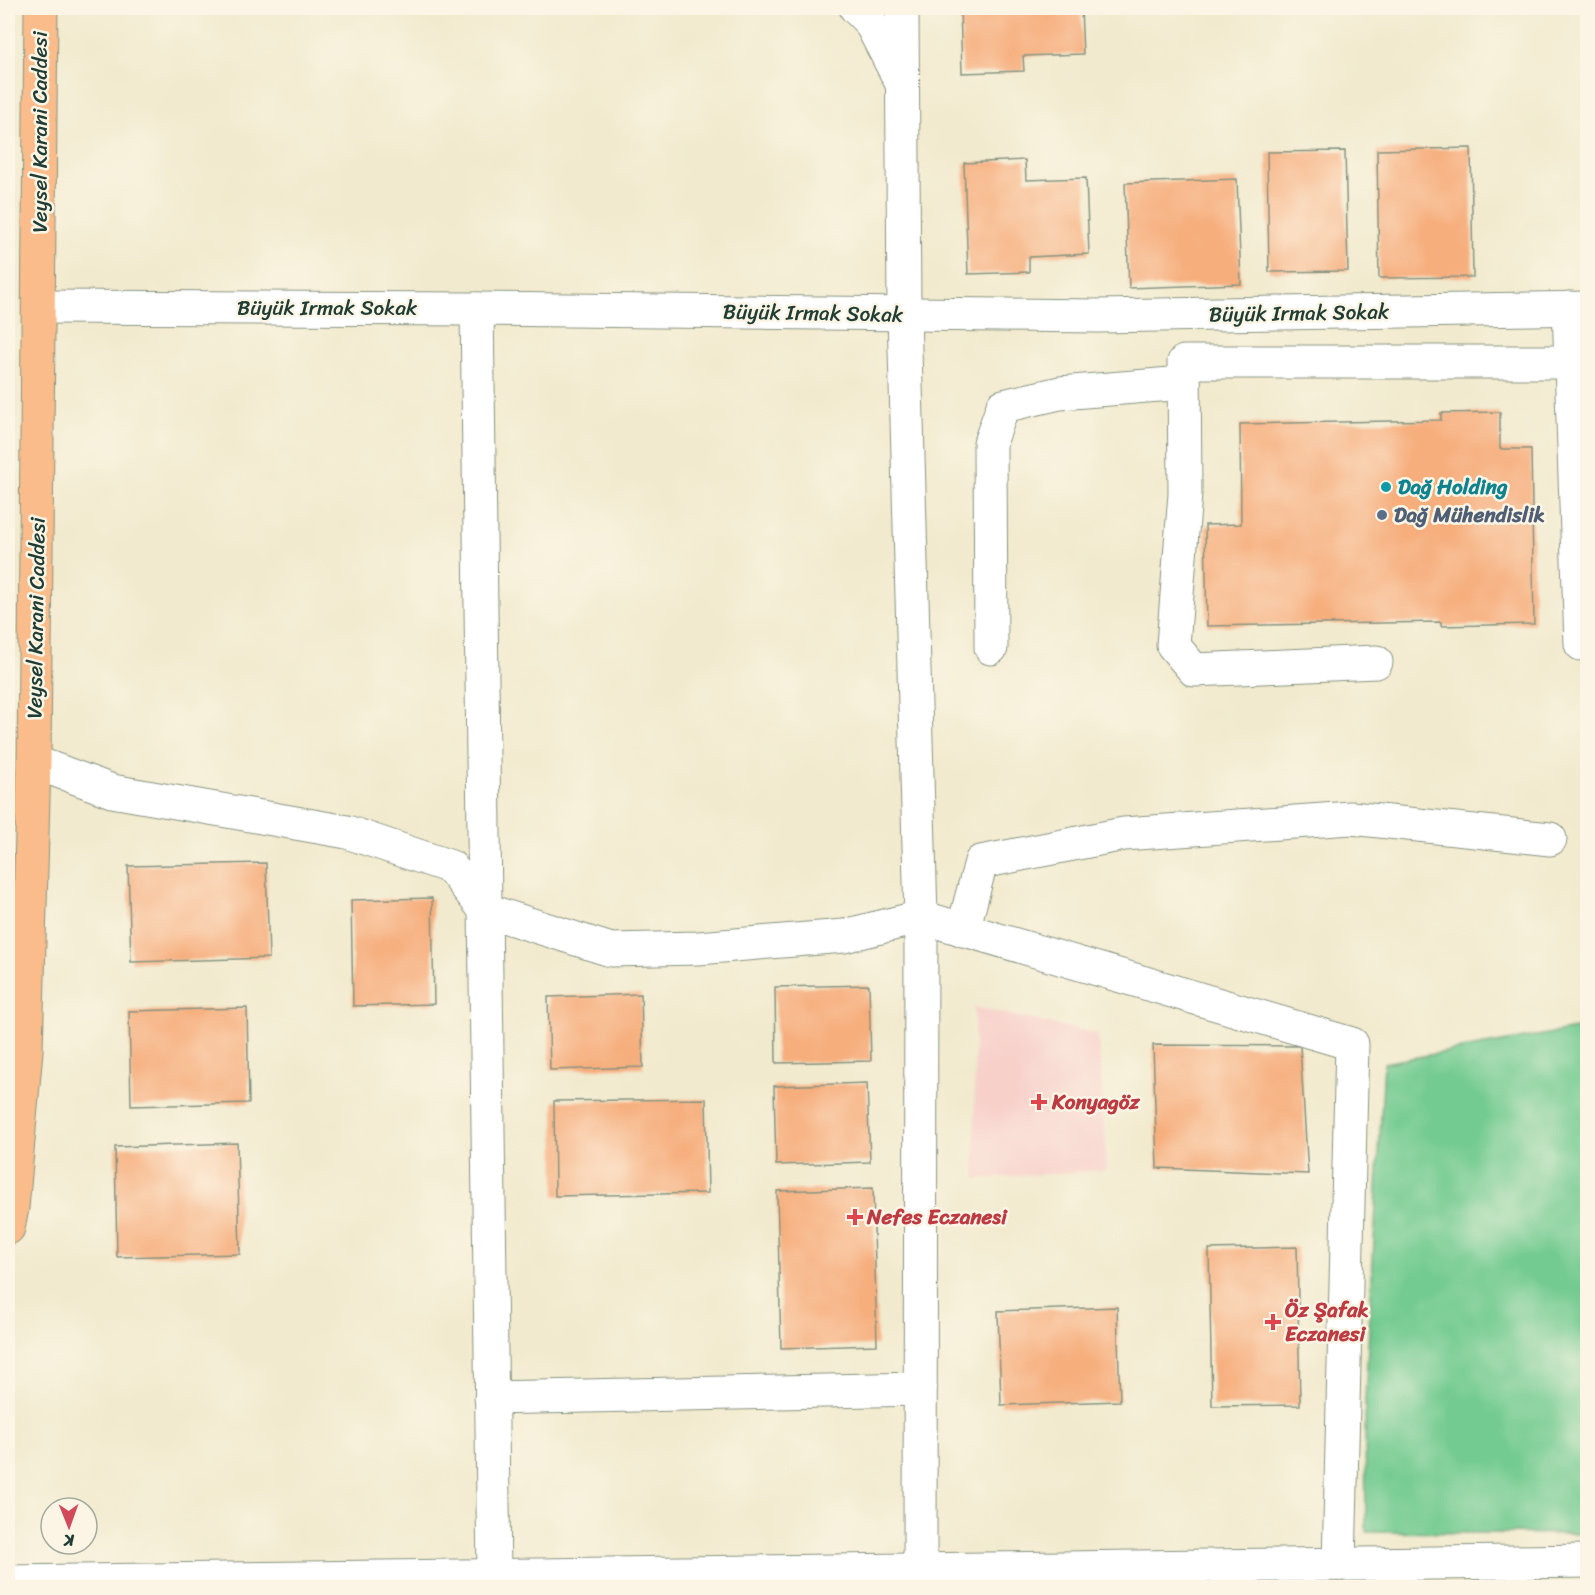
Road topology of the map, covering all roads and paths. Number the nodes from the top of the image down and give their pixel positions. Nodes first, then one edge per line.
1 (41, 8) edge
2 (856, 8) edge
3 (902, 8) edge
4 (902, 85) junction
5 (39, 307) junction
6 (1578, 308) edge
7 (477, 309) junction
8 (904, 314) junction
9 (1570, 362) junction
10 (1184, 383) junction
11 (1581, 644) dead end
12 (991, 648) dead end
13 (1376, 662) dead end
14 (34, 762) junction
15 (1550, 839) dead end
16 (485, 910) junction
17 (921, 917) junction
18 (963, 930) junction
19 (8, 1228) edge
20 (920, 1389) junction
21 (491, 1398) junction
22 (1587, 1561) edge
23 (1338, 1564) junction
24 (494, 1576) junction
25 (921, 1579) edge
26 (8, 1582) edge

1 - 5 main road, Veysel Karani Caddesi
2 - 4 street
3 - 4 street
4 - 8 street
5 - 7 street, Büyük Irmak Sokak
5 - 14 main road, Veysel Karani Caddesi
6 - 8 street, Büyük Irmak Sokak
6 - 9 street
7 - 8 street, Büyük Irmak Sokak
7 - 16 street
8 - 17 street
9 - 10 street
9 - 11 street
10 - 12 street
10 - 13 street
14 - 16 street
14 - 19 main road, Veysel Karani Caddesi
15 - 18 street
16 - 17 street
16 - 21 street
17 - 18 street
17 - 20 street
18 - 23 street
20 - 21 street
20 - 25 street
21 - 24 street
22 - 23 street
23 - 25 street
24 - 25 street
24 - 26 street

